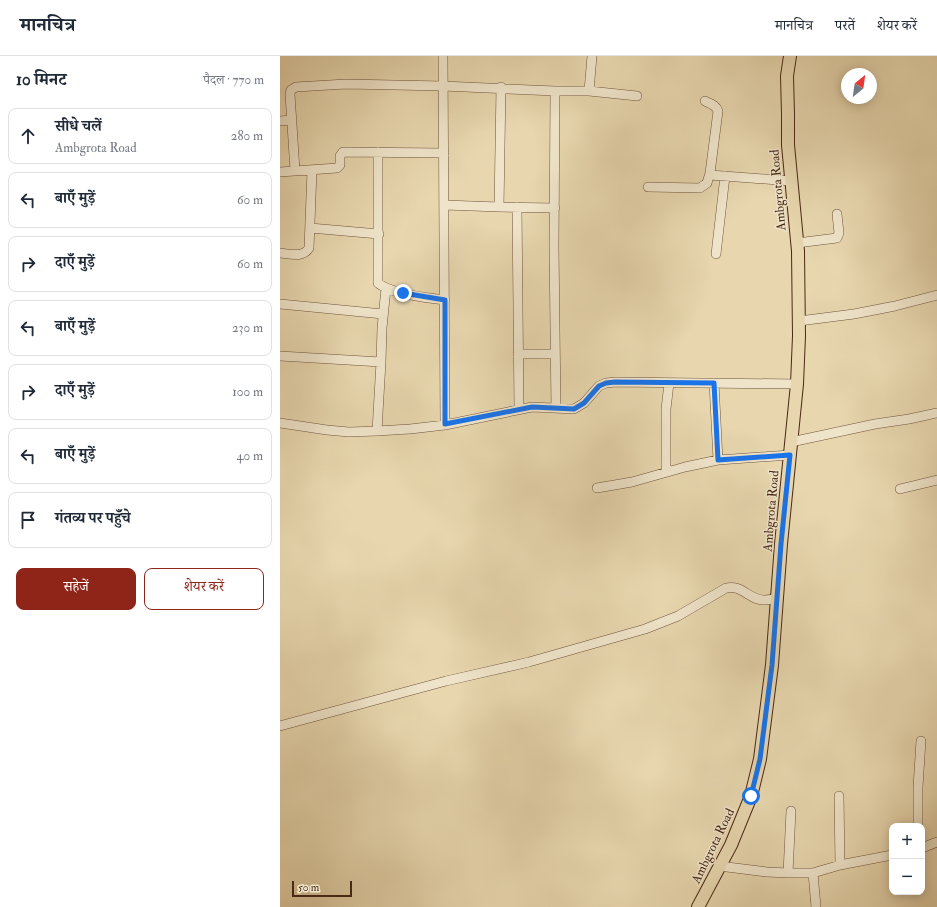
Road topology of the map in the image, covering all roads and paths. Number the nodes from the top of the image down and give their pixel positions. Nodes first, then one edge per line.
1 (443, 56) edge
2 (592, 56) edge
3 (790, 56) edge
4 (443, 86) junction
5 (501, 88) junction
6 (555, 91) junction
7 (589, 91) junction
8 (637, 96) dead end
9 (705, 101) dead end
10 (292, 120) junction
11 (280, 121) edge
12 (378, 152) junction
13 (444, 153) junction
14 (312, 170) junction
15 (295, 171) junction
16 (280, 172) edge
17 (710, 175) junction
18 (725, 176) junction
19 (791, 181) junction
20 (648, 187) dead end
21 (445, 205) junction
22 (499, 207) junction
23 (518, 208) junction
24 (555, 208) junction
25 (837, 214) dead end
26 (310, 228) junction
27 (379, 234) junction
28 (797, 243) junction
29 (280, 253) edge
30 (716, 254) dead end
31 (386, 288) junction
32 (937, 295) edge
33 (445, 300) junction
34 (280, 304) edge
35 (383, 314) junction
36 (799, 321) junction
37 (518, 354) junction
38 (555, 354) junction
39 (280, 356) edge
40 (381, 362) junction
41 (669, 383) junction
42 (714, 383) junction
43 (797, 384) junction
44 (556, 408) junction
45 (519, 409) junction
46 (937, 413) edge
47 (280, 422) edge
48 (445, 424) junction
49 (377, 431) junction
50 (791, 442) junction
51 (790, 455) junction
52 (718, 460) junction
53 (666, 472) junction
54 (937, 480) edge
55 (597, 488) dead end
56 (900, 489) dead end
57 (778, 597) junction
58 (280, 726) edge
59 (920, 741) dead end
60 (839, 796) dead end
61 (791, 811) dead end
62 (918, 823) edge
63 (937, 842) edge
64 (925, 847) edge
65 (889, 856) edge
66 (840, 865) junction
67 (719, 866) junction
68 (813, 872) junction
69 (788, 873) junction
70 (698, 907) edge
71 (816, 907) edge

1 - 4 street
2 - 7 street
3 - 19 main road, Ambgrota Road
4 - 5 street
4 - 10 street
4 - 13 street
5 - 6 street
5 - 22 street
6 - 7 street
6 - 24 street
7 - 8 street
9 - 17 street
10 - 11 street
10 - 15 street
12 - 13 street
12 - 14 street
12 - 27 street
13 - 21 street
14 - 15 street
14 - 26 street
15 - 16 street
17 - 18 street
17 - 20 street
18 - 19 street
18 - 30 street
19 - 28 main road, Ambgrota Road
21 - 22 street
21 - 33 street
22 - 23 street
23 - 24 street
23 - 37 street
24 - 38 street
25 - 28 street
26 - 27 street
26 - 29 street
27 - 31 street
28 - 36 main road, Ambgrota Road
31 - 33 street
31 - 35 street
32 - 36 street
33 - 48 street
34 - 35 street
35 - 40 street
36 - 43 main road, Ambgrota Road
37 - 38 street
37 - 45 street
38 - 44 street
39 - 40 street
40 - 49 street
41 - 42 street
41 - 44 street
41 - 53 street
42 - 43 street
42 - 52 street
43 - 50 main road, Ambgrota Road
44 - 45 street
45 - 48 street
46 - 50 street
47 - 49 street
48 - 49 street
50 - 51 main road, Ambgrota Road
51 - 52 street
51 - 57 main road, Ambgrota Road
52 - 53 street
53 - 55 street
54 - 56 street
57 - 58 street
57 - 67 main road, Ambgrota Road
59 - 62 street
60 - 66 street
61 - 69 street
63 - 64 street
65 - 66 street
66 - 68 street
67 - 69 street
67 - 70 main road, Ambgrota Road
68 - 69 street
68 - 71 street

